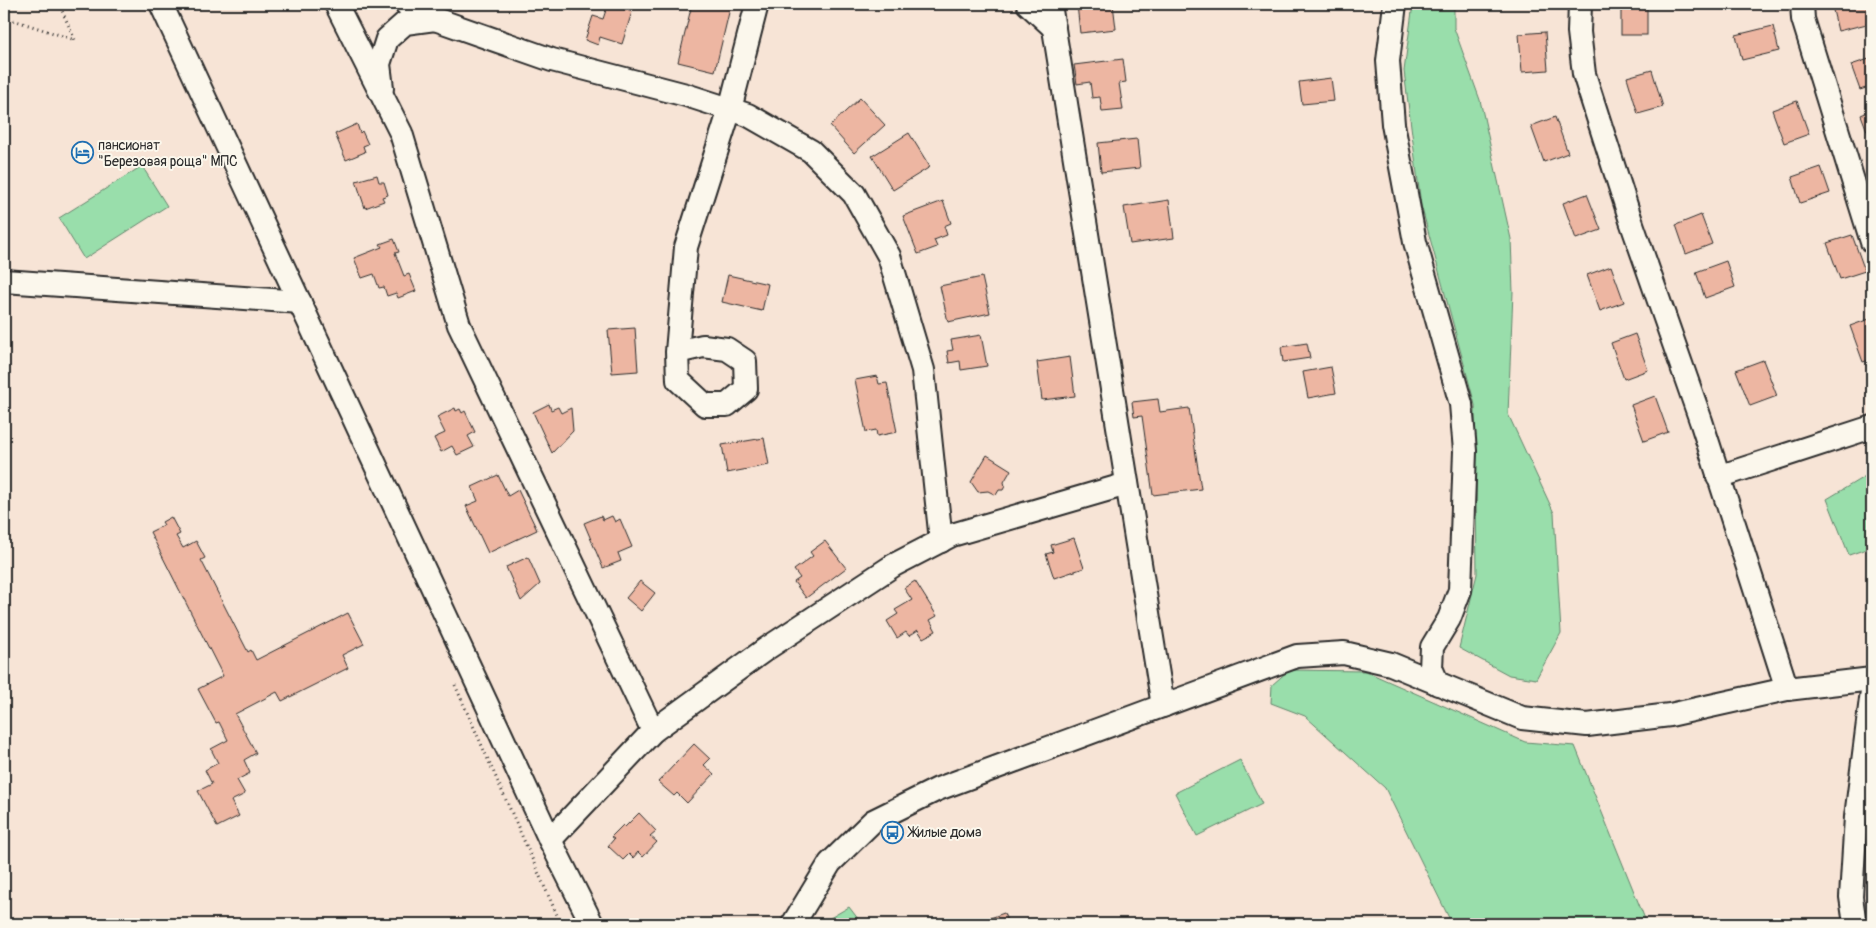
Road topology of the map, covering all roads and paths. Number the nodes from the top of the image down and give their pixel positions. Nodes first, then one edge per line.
1 (58, 4) edge
2 (161, 4) edge
3 (336, 4) edge
4 (406, 4) edge
5 (757, 4) edge
6 (1028, 4) edge
7 (1050, 4) edge
8 (1396, 4) edge
9 (1580, 4) edge
10 (1802, 4) edge
11 (4, 18) edge
12 (435, 19) junction
13 (1054, 28) junction
14 (384, 100) junction
15 (730, 109) junction
16 (1872, 242) edge
17 (4, 281) edge
18 (300, 302) junction
19 (677, 352) dead end
20 (1872, 427) edge
21 (1718, 477) junction
22 (1127, 484) junction
23 (941, 541) junction
24 (1872, 679) edge
25 (1438, 684) junction
26 (1787, 689) junction
27 (1872, 691) edge
28 (1163, 706) junction
29 (653, 730) junction
30 (550, 840) junction
31 (592, 924) edge
32 (793, 924) edge
33 (1855, 924) edge

1 - 11 path
2 - 18 street
3 - 14 street
4 - 12 street
5 - 15 street
6 - 13 street
7 - 13 street
8 - 25 street
9 - 21 street
10 - 16 street
12 - 14 street
12 - 15 street
13 - 22 street
14 - 29 street
15 - 19 street
15 - 23 street
17 - 18 street
18 - 30 street
20 - 21 street
21 - 26 street
22 - 23 street
22 - 28 street
23 - 29 street
24 - 26 street
25 - 26 street
25 - 28 street
27 - 33 street
28 - 32 street
29 - 30 street
30 - 31 street

